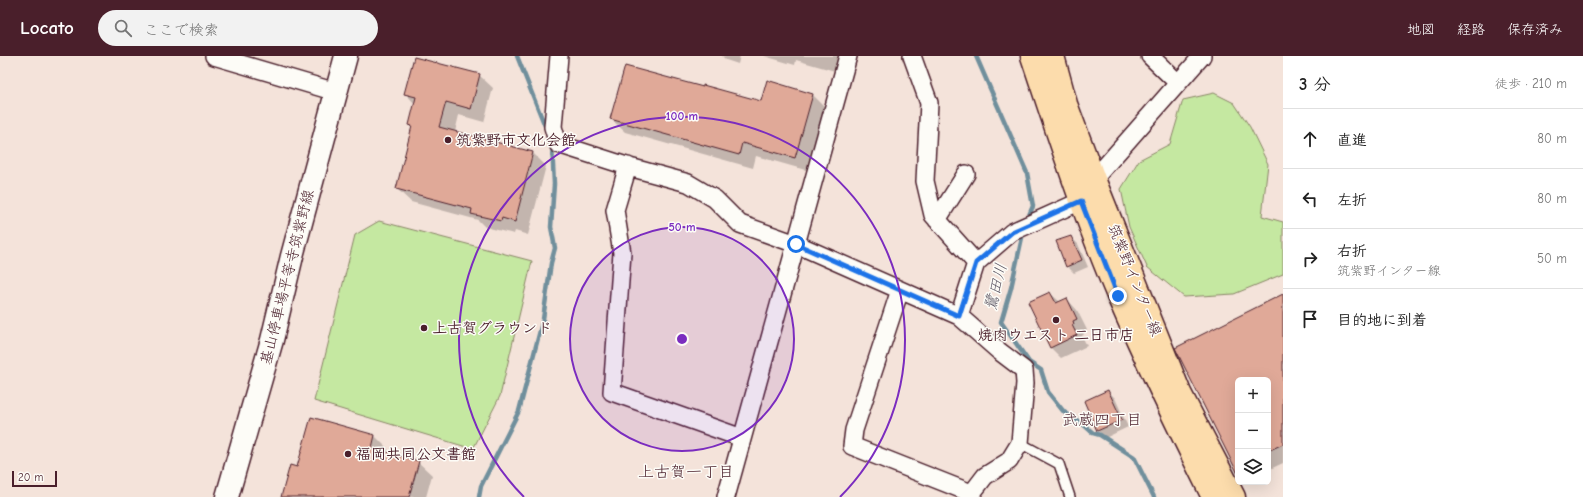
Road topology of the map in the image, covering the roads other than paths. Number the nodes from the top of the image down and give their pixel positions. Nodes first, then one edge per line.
1 (214, 56) edge
2 (346, 56) edge
3 (559, 56) edge
4 (848, 56) edge
5 (912, 56) edge
6 (1032, 56) edge
7 (1053, 56) edge
8 (1150, 56) edge
9 (1202, 56) edge
10 (1178, 83) junction
11 (336, 92) junction
12 (628, 166) junction
13 (966, 174) dead end
14 (1094, 179) junction
15 (1081, 201) junction
16 (937, 220) junction
17 (796, 244) junction
18 (976, 263) junction
19 (900, 290) junction
20 (959, 316) junction
21 (742, 438) junction
22 (1020, 443) junction
23 (970, 495) edge
24 (227, 497) edge
25 (726, 497) edge
26 (1070, 497) edge
27 (1213, 497) edge
28 (1234, 497) edge

1 - 11 street
2 - 11 main road, 基山停車場平等寺筑紫野線
3 - 12 street
4 - 17 street
5 - 16 street
6 - 15 main road, 筑紫野インター線
7 - 14 main road, 筑紫野インター線
8 - 10 street
9 - 10 street
10 - 14 street
11 - 24 main road, 基山停車場平等寺筑紫野線
12 - 17 street
12 - 21 street
13 - 16 street
14 - 28 main road, 筑紫野インター線
15 - 18 street
15 - 27 main road, 筑紫野インター線
16 - 18 street
17 - 19 street
17 - 21 street
18 - 20 street
19 - 20 street
19 - 23 street
20 - 22 street
21 - 25 street
22 - 23 street
22 - 26 lane

